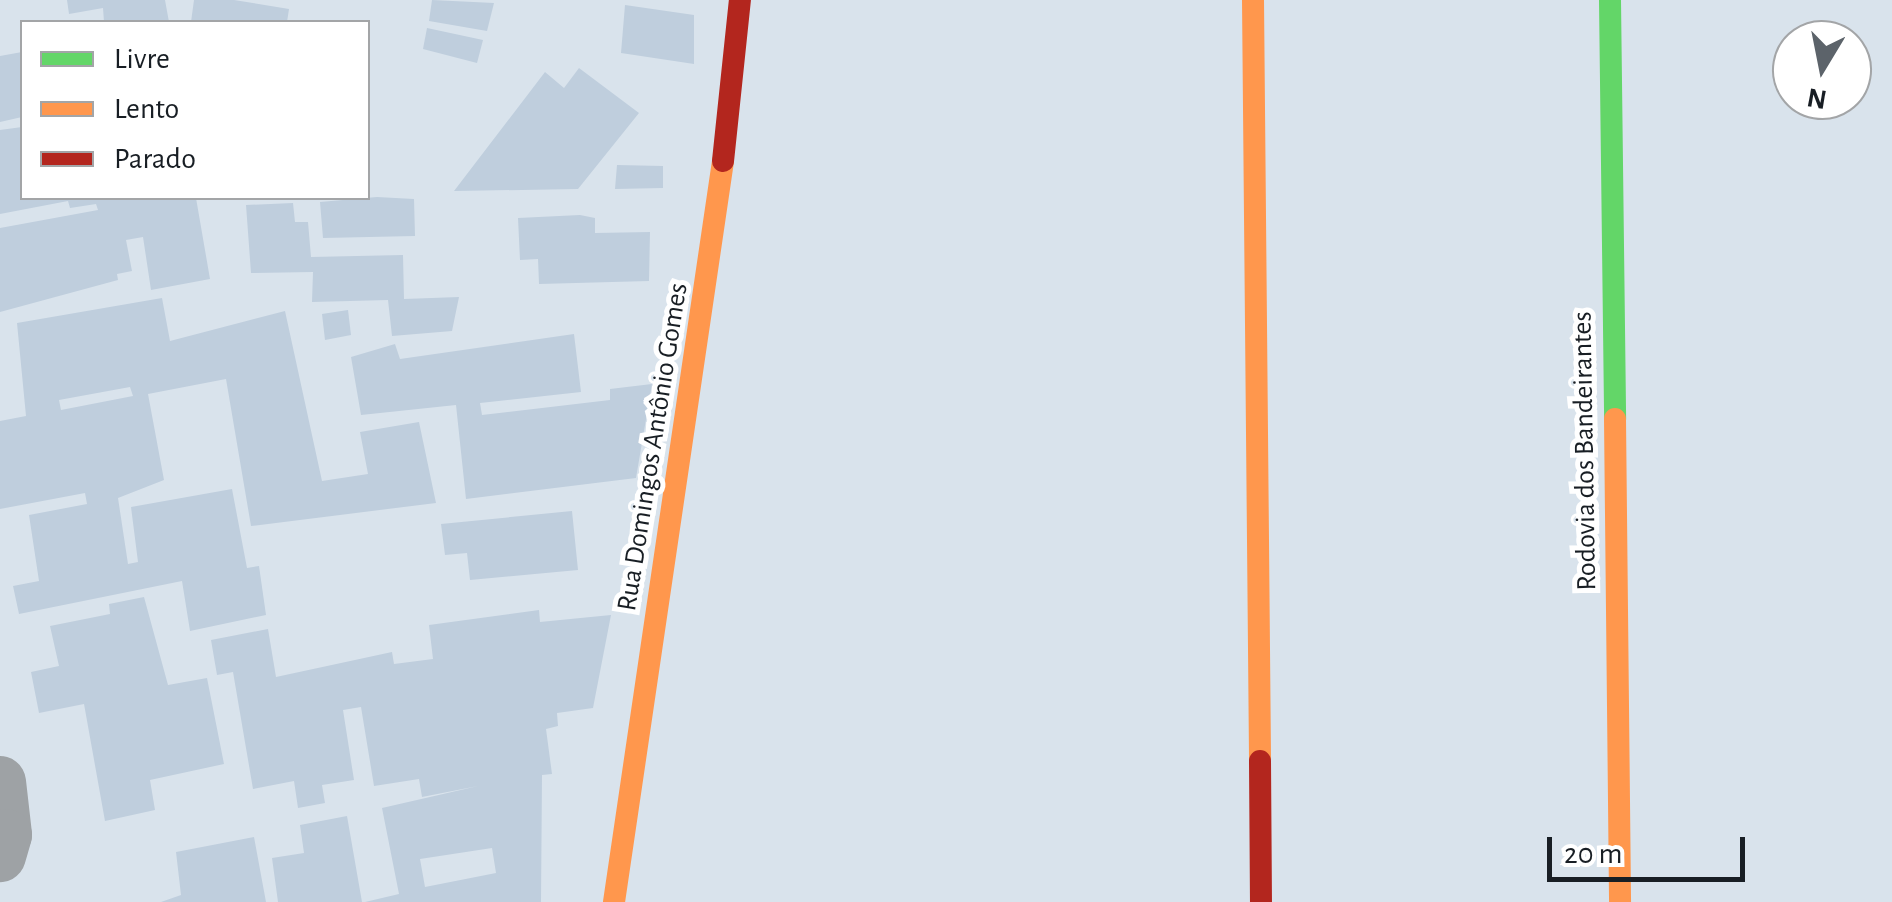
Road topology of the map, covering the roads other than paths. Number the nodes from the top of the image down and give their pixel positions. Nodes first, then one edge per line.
1 (740, 0) edge
2 (1253, 0) edge
3 (1610, 0) edge
4 (0, 782) edge
5 (3, 845) edge
6 (614, 902) edge
7 (1261, 902) edge
8 (1620, 902) edge

1 - 6 main road, Rua Domingos Antônio Gomes
2 - 7 main road
3 - 8 main road, Rodovia dos Bandeirantes
4 - 5 street

